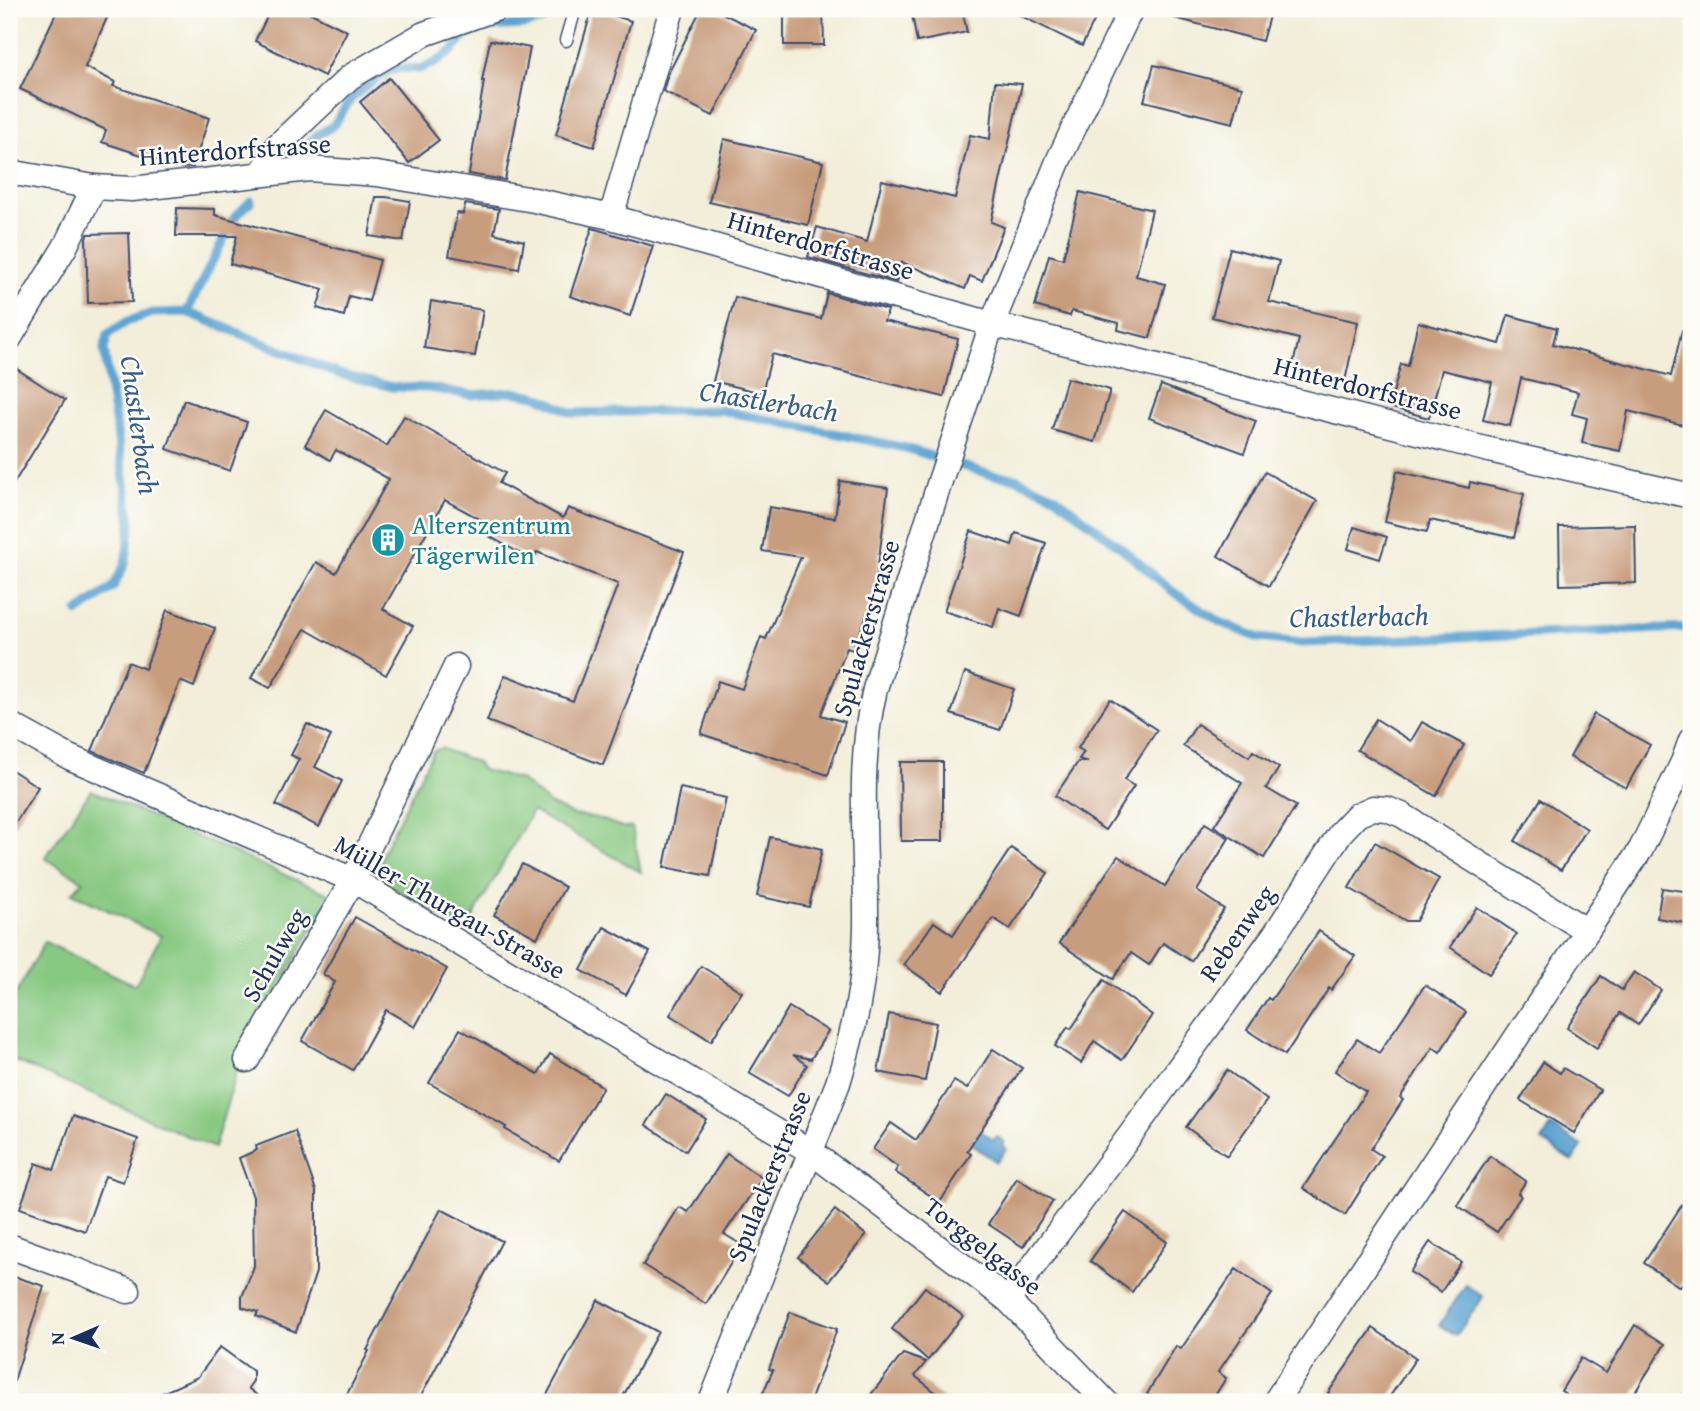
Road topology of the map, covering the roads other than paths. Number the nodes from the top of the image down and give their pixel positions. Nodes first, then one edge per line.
1 (495, 9) edge
2 (575, 9) edge
3 (672, 9) edge
4 (1132, 9) edge
5 (566, 40) dead end
6 (9, 172) edge
7 (262, 173) junction
8 (94, 187) junction
9 (611, 217) junction
10 (992, 324) junction
11 (9, 339) edge
12 (1691, 496) edge
13 (456, 666) dead end
14 (9, 724) edge
15 (1691, 740) edge
16 (353, 880) junction
17 (1587, 931) junction
18 (247, 1060) dead end
19 (810, 1151) junction
20 (9, 1246) edge
21 (128, 1291) dead end
22 (1008, 1300) junction
23 (711, 1402) edge
24 (1106, 1402) edge
25 (1275, 1402) edge

1 - 7 street
2 - 5 lane
3 - 9 street
4 - 10 street, Spulackerstrasse
6 - 8 street, Hinterdorfstrasse
7 - 8 street, Hinterdorfstrasse
7 - 9 street, Hinterdorfstrasse
8 - 11 street
9 - 10 street, Hinterdorfstrasse
10 - 12 street, Hinterdorfstrasse
10 - 19 street, Spulackerstrasse
13 - 16 street, Schulweg
14 - 16 street, Müller-Thurgau-Strasse
15 - 17 street
16 - 18 street, Schulweg
16 - 19 street, Müller-Thurgau-Strasse
17 - 22 street, Rebenweg
17 - 25 street
19 - 22 street, Torggelgasse
19 - 23 street, Spulackerstrasse
20 - 21 street
22 - 24 street, Torggelgasse

